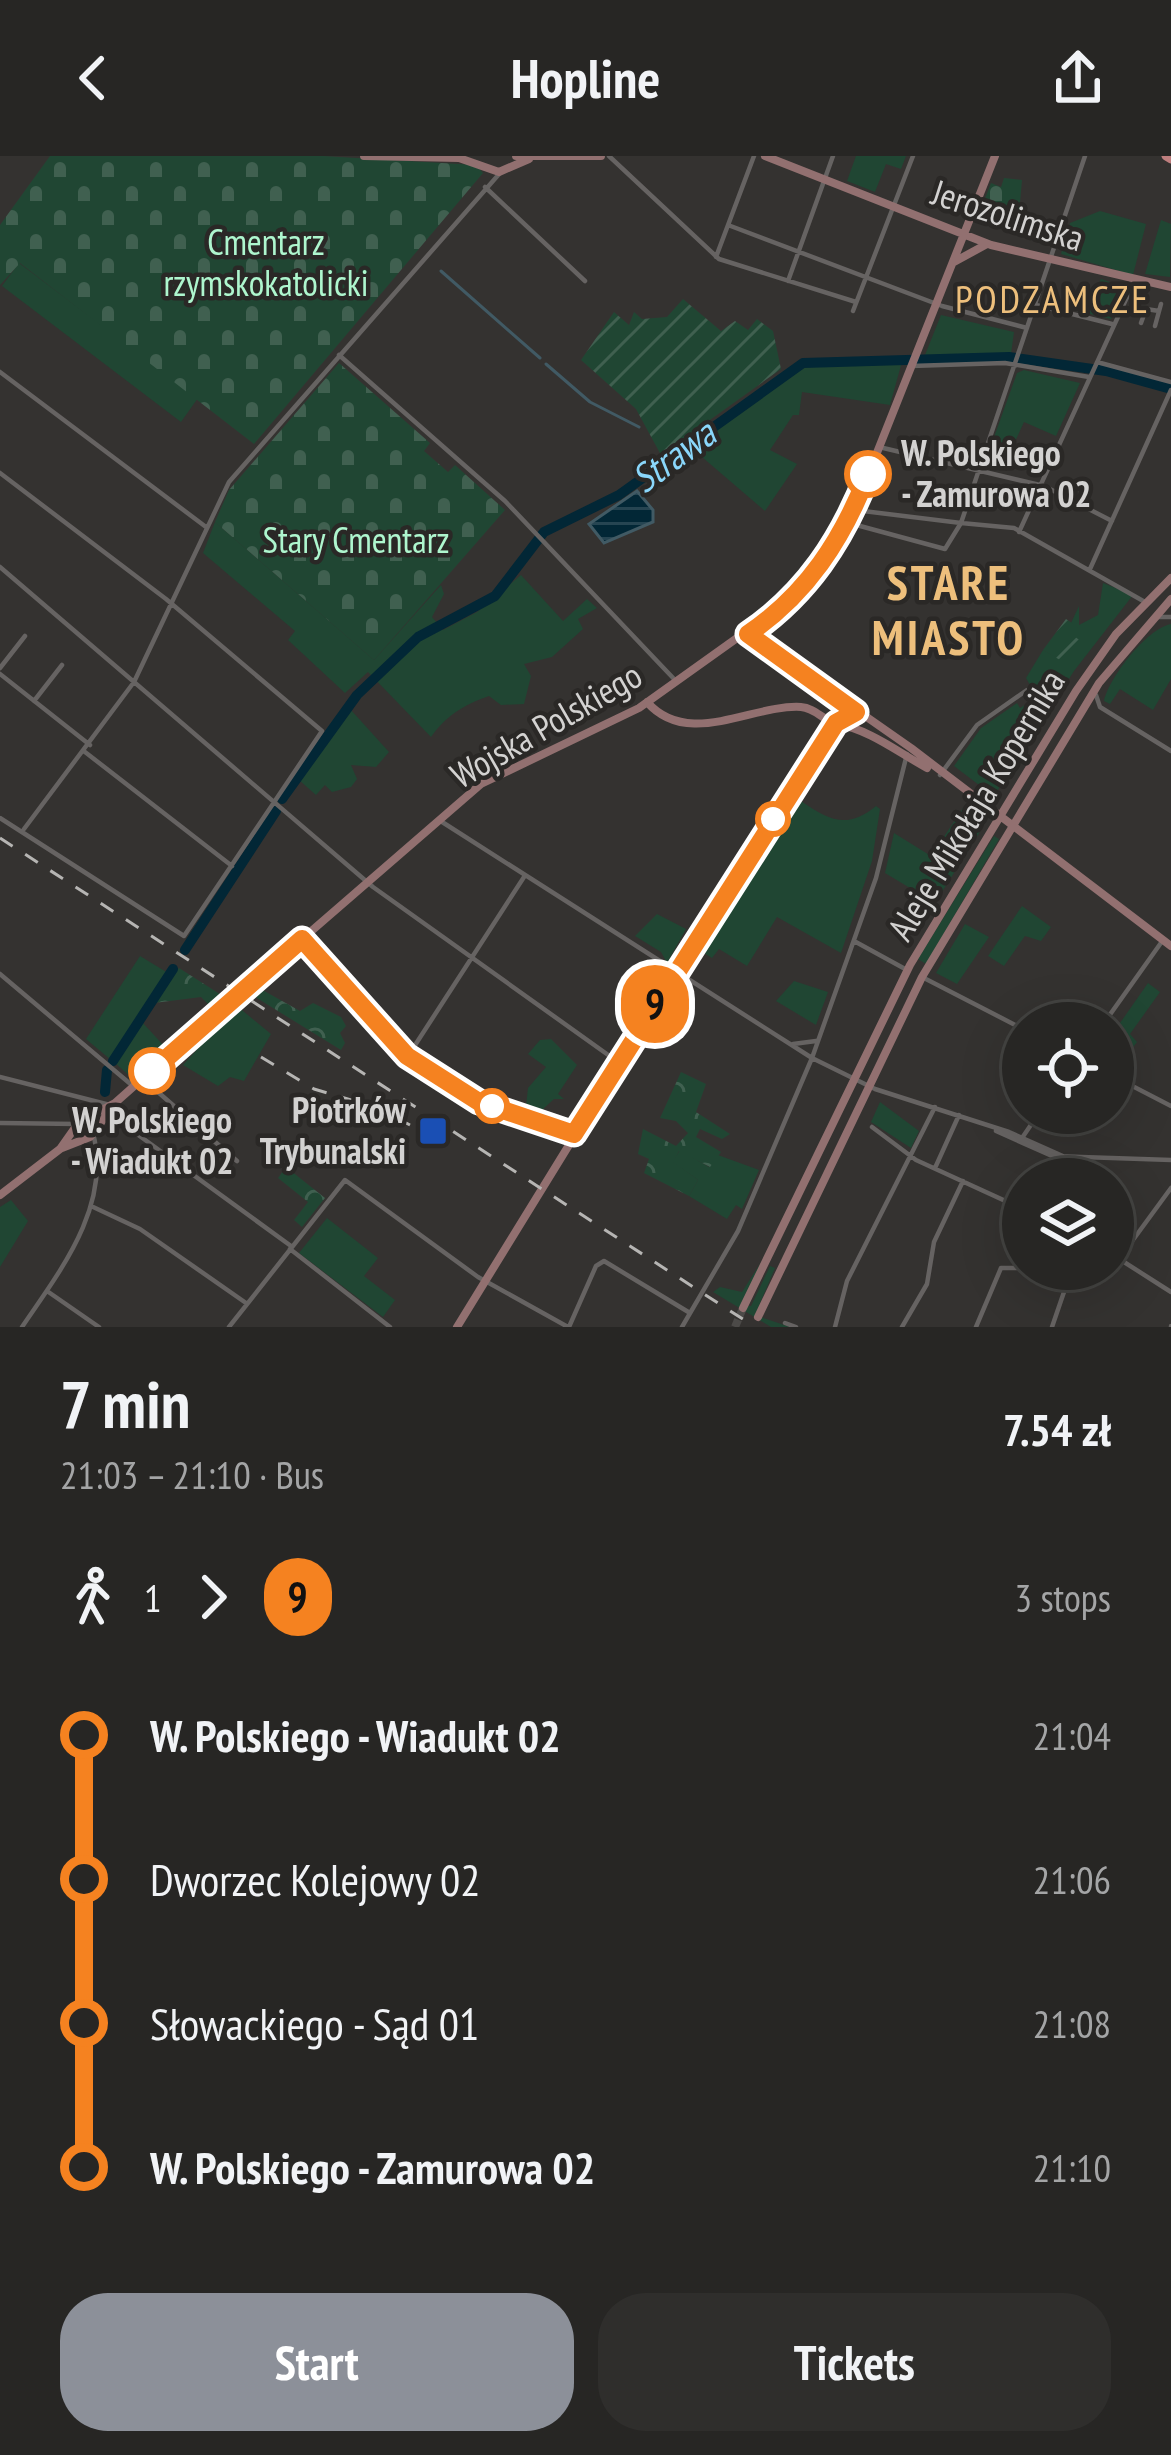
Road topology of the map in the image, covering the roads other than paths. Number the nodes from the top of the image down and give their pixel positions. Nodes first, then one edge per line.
1 (364, 156) edge
2 (605, 156) edge
3 (754, 156) edge
4 (765, 156) edge
5 (833, 156) edge
6 (914, 156) edge
7 (994, 156) edge
8 (1085, 156) edge
9 (464, 157) edge
10 (500, 162) edge
11 (825, 179) junction
12 (485, 188) junction
13 (893, 206) junction
14 (972, 211) junction
15 (728, 225) junction
16 (963, 234) junction
17 (984, 243) junction
18 (799, 250) junction
19 (716, 257) junction
20 (1052, 260) junction
21 (949, 268) junction
22 (866, 277) junction
23 (585, 281) dead end
24 (788, 281) junction
25 (1134, 281) junction
26 (1166, 288) edge
27 (856, 302) junction
28 (936, 303) junction
29 (1036, 305) junction
30 (853, 310) dead end
31 (1141, 323) dead end
32 (1114, 324) junction
33 (1155, 326) dead end
34 (1027, 328) junction
35 (339, 356) junction
36 (914, 359) junction
37 (1016, 360) junction
38 (1093, 370) junction
39 (0, 372) edge
40 (1170, 390) edge
41 (880, 447) junction
42 (976, 470) junction
43 (0, 473) edge
44 (1041, 485) junction
45 (855, 510) junction
46 (1112, 521) junction
47 (849, 523) junction
48 (961, 523) junction
49 (207, 528) junction
50 (1019, 532) junction
51 (0, 567) edge
52 (1090, 569) junction
53 (1171, 578) edge
54 (1171, 599) edge
55 (1144, 602) junction
56 (174, 608) junction
57 (1171, 616) edge
58 (1151, 618) junction
59 (748, 634) junction
60 (25, 636) dead end
61 (62, 665) dead end
62 (0, 671) edge
63 (676, 681) junction
64 (134, 682) junction
65 (1095, 689) junction
66 (1027, 690) dead end
67 (34, 701) junction
68 (646, 702) junction
69 (1100, 707) junction
70 (853, 710) junction
71 (1078, 717) junction
72 (840, 723) junction
73 (90, 745) junction
74 (1171, 751) edge
75 (85, 752) junction
76 (908, 752) junction
77 (940, 775) junction
78 (1010, 801) junction
79 (277, 804) junction
80 (985, 808) junction
81 (0, 818) edge
82 (439, 820) junction
83 (1000, 820) junction
84 (24, 829) junction
85 (1012, 829) junction
86 (232, 866) junction
87 (524, 877) junction
88 (369, 882) junction
89 (302, 939) junction
90 (854, 941) junction
91 (1167, 943) edge
92 (472, 959) junction
93 (907, 970) junction
94 (676, 972) junction
95 (0, 974) edge
96 (922, 977) junction
97 (241, 992) dead end
98 (231, 1000) dead end
99 (1121, 1002) edge
100 (1002, 1018) edge
101 (817, 1041) junction
102 (788, 1042) junction
103 (407, 1056) junction
104 (812, 1058) junction
105 (618, 1062) junction
106 (0, 1077) edge
107 (143, 1079) junction
108 (856, 1080) junction
109 (134, 1087) junction
110 (1134, 1087) edge
111 (872, 1088) junction
112 (1171, 1106) edge
113 (111, 1107) junction
114 (935, 1107) junction
115 (958, 1114) junction
116 (0, 1123) edge
117 (872, 1127) dead end
118 (85, 1131) junction
119 (1024, 1134) edge
120 (572, 1137) junction
121 (1020, 1140) junction
122 (911, 1155) junction
123 (1065, 1157) joint
124 (1171, 1160) edge
125 (237, 1162) dead end
126 (934, 1168) junction
127 (963, 1181) junction
128 (1171, 1189) edge
129 (0, 1195) edge
130 (1002, 1199) edge
131 (91, 1206) junction
132 (1134, 1235) edge
133 (290, 1247) junction
134 (1002, 1268) edge
135 (1134, 1268) edge
136 (486, 1280) junction
137 (1065, 1290) edge
138 (47, 1291) junction
139 (1171, 1292) edge
140 (246, 1303) junction
141 (743, 1308) tunnel mouth
142 (690, 1312) junction
143 (758, 1317) dead end
144 (785, 1323) dead end
145 (231, 1326) edge
146 (22, 1327) edge
147 (99, 1327) edge
148 (390, 1327) edge
149 (457, 1327) edge
150 (569, 1327) edge
151 (682, 1327) edge
152 (796, 1327) edge
153 (835, 1327) edge
154 (902, 1327) edge
155 (976, 1327) edge
156 (1052, 1327) edge

1 - 9 street
2 - 10 street
2 - 19 street
3 - 15 street
4 - 11 street, Jerozolimska
5 - 11 street
6 - 13 street
7 - 14 street, Wojska Polskiego
8 - 20 street
9 - 10 street
10 - 12 street
11 - 13 street, Jerozolimska
11 - 18 street
12 - 23 street
12 - 35 street
13 - 16 street, Jerozolimska
13 - 22 street
14 - 16 street, Wojska Polskiego
14 - 17 street
15 - 18 street
15 - 19 street
16 - 17 street, Jerozolimska
16 - 21 street, Wojska Polskiego
17 - 20 street, Jerozolimska
17 - 21 street
18 - 22 street
18 - 24 street
19 - 24 street
20 - 25 street, Jerozolimska
20 - 29 street
21 - 28 street, Wojska Polskiego
22 - 27 street
22 - 28 street
24 - 27 street
25 - 26 street, Jerozolimska
25 - 32 street
27 - 30 street
28 - 34 street
28 - 36 street, Wojska Polskiego
29 - 32 street
29 - 34 street
31 - 33 street
32 - 38 street
34 - 37 street
35 - 49 street
35 - 63 street
36 - 37 street
36 - 41 street, Wojska Polskiego
37 - 38 street
37 - 42 street
38 - 40 street
38 - 44 street
39 - 49 street
40 - 46 street
41 - 42 street
41 - 45 street, Wojska Polskiego
42 - 44 street
42 - 48 street
43 - 56 street
44 - 46 street
44 - 50 street
45 - 47 street, Wojska Polskiego
45 - 48 street
46 - 52 street
47 - 48 street
47 - 59 street, Wojska Polskiego
48 - 50 street
49 - 56 street
50 - 52 street
51 - 64 street
52 - 55 street
53 - 55 street, Aleje Mikołaja Kopernika
54 - 58 street, Aleje Mikołaja Kopernika
55 - 78 street, Aleje Mikołaja Kopernika
56 - 64 street
56 - 79 street
57 - 58 street
58 - 65 street, Aleje Mikołaja Kopernika
59 - 63 street, Wojska Polskiego
59 - 70 street
60 - 62 street
61 - 67 street
62 - 67 street
63 - 68 street, Wojska Polskiego
64 - 73 street
64 - 79 street
65 - 69 street
65 - 71 street, Aleje Mikołaja Kopernika
66 - 77 street
67 - 73 street
68 - 72 street
68 - 82 street, Wojska Polskiego
69 - 71 street
69 - 74 street
70 - 72 street
70 - 76 street
71 - 85 street, Aleje Mikołaja Kopernika
72 - 76 street
72 - 94 street
73 - 75 street
75 - 84 street
75 - 86 street
76 - 77 street
76 - 90 street
77 - 80 street
78 - 80 street
78 - 83 street, Aleje Mikołaja Kopernika
79 - 86 street
79 - 88 street
80 - 83 street
81 - 84 street
82 - 87 street
82 - 88 street, Wojska Polskiego
83 - 85 street
83 - 93 street, Aleje Mikołaja Kopernika
84 - 86 street
85 - 91 street
85 - 96 street, Aleje Mikołaja Kopernika
87 - 92 street
87 - 94 street
88 - 89 street, Wojska Polskiego
88 - 92 street
89 - 97 street, Wojska Polskiego
89 - 103 street
90 - 93 street
90 - 101 street
91 - 99 street
92 - 103 street
92 - 105 street
93 - 108 street, Aleje Mikołaja Kopernika
94 - 102 street
94 - 105 street
95 - 109 street
96 - 100 street
96 - 111 street, Aleje Mikołaja Kopernika
98 - 107 street
101 - 102 street
101 - 104 street
102 - 104 street
103 - 120 street
104 - 108 street
104 - 142 street
105 - 120 street
106 - 113 street
107 - 109 street
107 - 125 street
108 - 111 street
108 - 141 street, Aleje Mikołaja Kopernika
109 - 113 street
110 - 112 street
111 - 114 street
111 - 143 street, Aleje Mikołaja Kopernika
113 - 118 street
113 - 133 street
114 - 115 street
114 - 122 street
115 - 121 street
115 - 126 street
116 - 118 street
117 - 122 street
118 - 129 street
118 - 131 street
119 - 121 street
120 - 136 street
121 - 123 street
122 - 126 street
122 - 153 street
123 - 124 street
126 - 127 street
127 - 130 street
127 - 154 street
128 - 132 street
131 - 138 street
131 - 140 street
133 - 136 street
133 - 140 street
133 - 148 street
134 - 155 street
135 - 139 street
136 - 149 street
136 - 150 street
137 - 156 street
138 - 146 street
138 - 147 street
140 - 145 street
142 - 150 street
142 - 151 street
144 - 152 street

